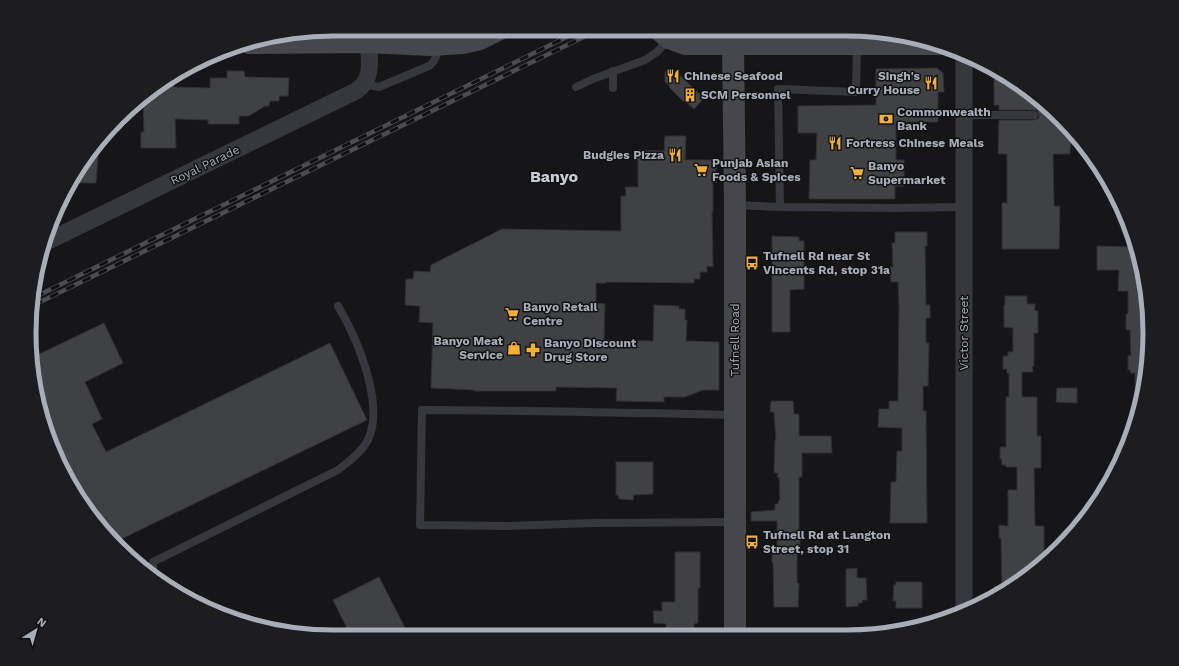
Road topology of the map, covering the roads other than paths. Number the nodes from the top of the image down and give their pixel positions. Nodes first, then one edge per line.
1 (484, 36) edge
2 (663, 36) edge
3 (668, 36) edge
4 (443, 37) edge
5 (368, 42) junction
6 (851, 42) junction
7 (906, 42) edge
8 (271, 43) edge
9 (733, 45) junction
10 (964, 61) edge
11 (613, 71) junction
12 (364, 84) junction
13 (576, 88) dead end
14 (613, 88) dead end
15 (964, 115) junction
16 (1034, 115) dead end
17 (735, 205) junction
18 (780, 207) junction
19 (964, 207) junction
20 (52, 239) edge
21 (338, 306) dead end
22 (735, 415) junction
23 (735, 522) junction
24 (152, 569) edge
25 (964, 605) edge
26 (735, 630) edge

1 - 4 street
2 - 11 lane
3 - 9 street
4 - 5 street
4 - 12 lane
5 - 8 street
5 - 12 street
6 - 7 street
6 - 9 street
6 - 18 lane
9 - 17 street, Tufnell Road
10 - 15 street, Victor Street
11 - 13 lane
11 - 14 lane
12 - 20 street, Royal Parade
15 - 16 lane
15 - 19 street, Victor Street
17 - 18 lane
17 - 22 street, Tufnell Road
18 - 19 lane
19 - 25 street, Victor Street
21 - 24 lane
22 - 23 street, Tufnell Road
22 - 23 lane
23 - 26 street, Tufnell Road

